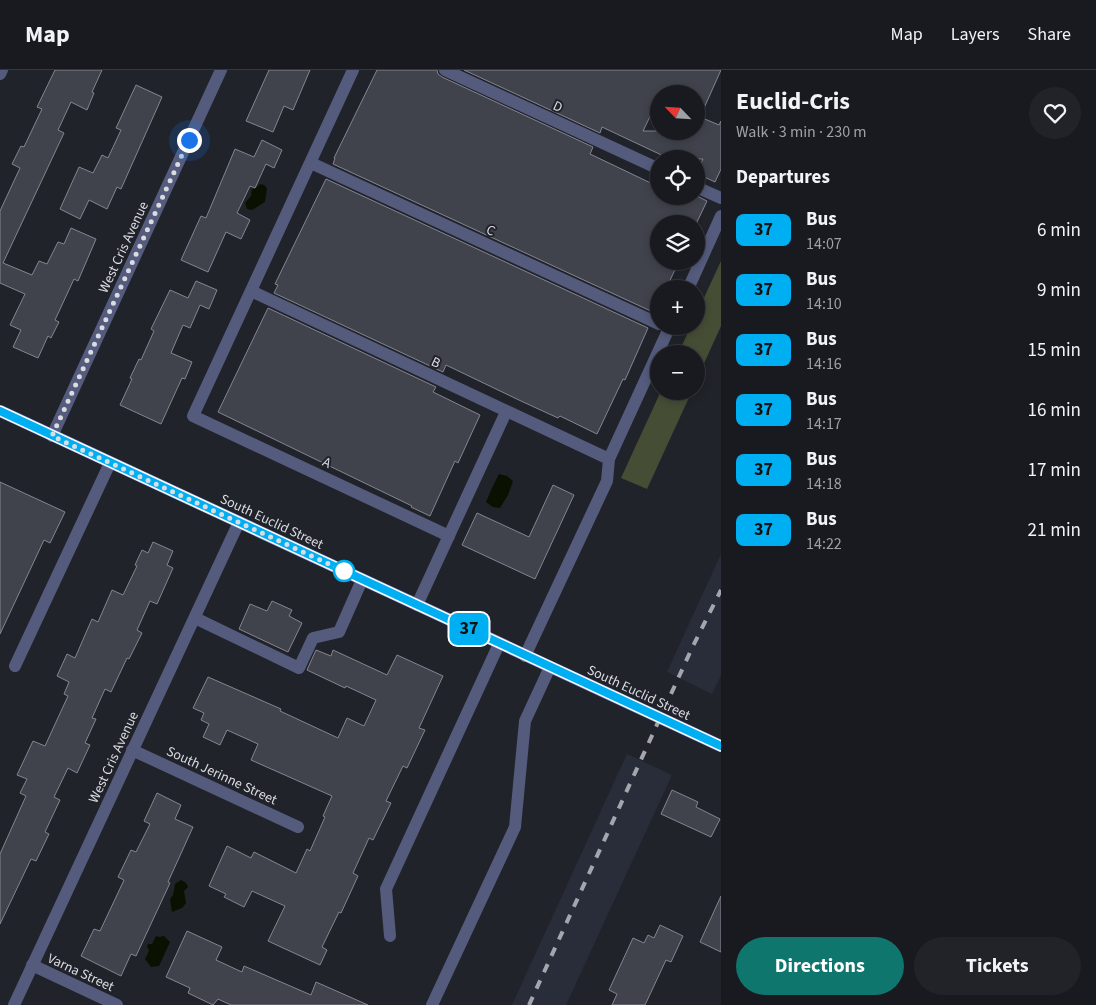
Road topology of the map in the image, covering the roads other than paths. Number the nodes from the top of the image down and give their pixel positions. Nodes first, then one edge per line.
1 (2, 70) edge
2 (222, 70) edge
3 (354, 70) edge
4 (445, 70) edge
5 (0, 74) edge
6 (311, 163) junction
7 (650, 165) edge
8 (705, 191) edge
9 (721, 198) edge
10 (721, 216) edge
11 (692, 280) edge
12 (251, 291) junction
13 (650, 320) edge
14 (662, 335) edge
15 (0, 412) edge
16 (506, 412) junction
17 (52, 436) junction
18 (609, 459) junction
19 (110, 463) junction
20 (239, 522) junction
21 (449, 536) junction
22 (362, 580) junction
23 (417, 605) junction
24 (195, 618) junction
25 (500, 644) junction
26 (525, 656) junction
27 (15, 666) dead end
28 (550, 667) junction
29 (721, 746) edge
30 (132, 750) junction
31 (298, 828) dead end
32 (390, 936) dead end
33 (32, 965) junction
34 (14, 1005) edge
35 (117, 1005) edge
36 (432, 1005) edge

1 - 5 street
2 - 17 street, West Cris Avenue
3 - 6 street
4 - 7 street, D
6 - 12 street
6 - 13 street, C
8 - 9 street
10 - 11 street
12 - 16 street, B
12 - 21 street, A
14 - 18 street
15 - 17 main road, South Euclid Street
16 - 18 street, B
16 - 21 street
17 - 19 main road, South Euclid Street
18 - 26 street
19 - 20 main road, South Euclid Street
19 - 27 street
20 - 22 main road, South Euclid Street
20 - 24 street, West Cris Avenue
21 - 23 street
22 - 23 main road, South Euclid Street
22 - 24 street
23 - 25 main road, South Euclid Street
24 - 30 street, West Cris Avenue
25 - 26 main road, South Euclid Street
25 - 32 street
26 - 28 main road, South Euclid Street
28 - 29 main road, South Euclid Street
28 - 36 street
30 - 31 street, South Jerinne Street
30 - 33 street, West Cris Avenue
33 - 34 street, West Cris Avenue
33 - 35 street, Varna Street

